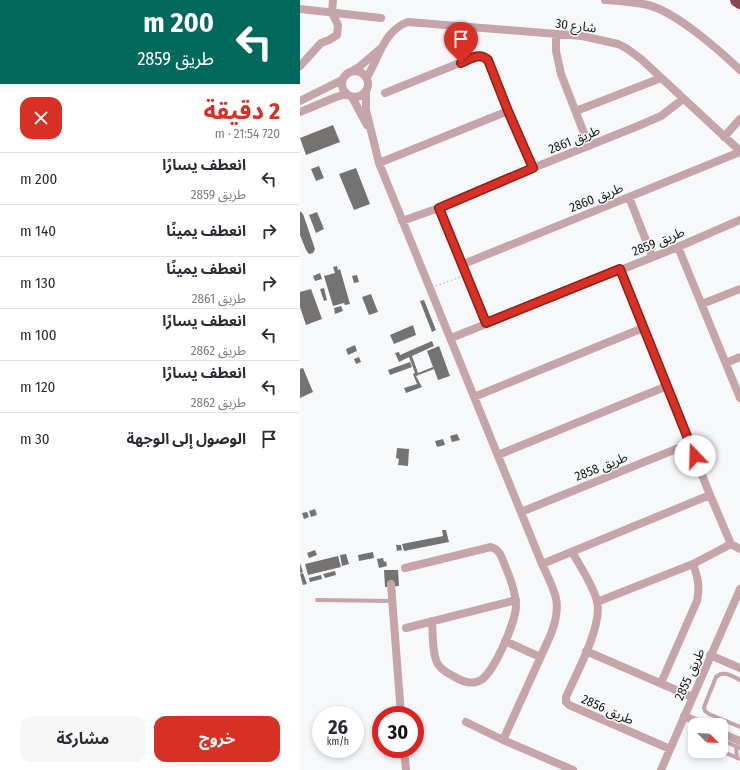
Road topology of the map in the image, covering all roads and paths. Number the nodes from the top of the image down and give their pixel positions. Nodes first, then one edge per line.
1 (333, 0) edge
2 (605, 0) edge
3 (737, 0) edge
4 (740, 2) edge
5 (300, 9) edge
6 (332, 13) junction
7 (381, 18) dead end
8 (556, 34) junction
9 (380, 49) junction
10 (300, 66) edge
11 (354, 70) junction
12 (740, 70) edge
13 (367, 77) junction
14 (661, 78) junction
15 (342, 80) junction
16 (366, 92) junction
17 (385, 93) dead end
18 (349, 96) junction
19 (683, 99) junction
20 (300, 101) edge
21 (508, 111) junction
22 (576, 111) junction
23 (300, 112) edge
24 (740, 119) edge
25 (371, 133) junction
26 (724, 137) junction
27 (589, 146) junction
28 (740, 151) edge
29 (379, 162) junction
30 (533, 168) junction
31 (629, 197) junction
32 (439, 208) junction
33 (740, 220) edge
34 (402, 221) junction
35 (678, 247) junction
36 (652, 256) junction
37 (461, 265) junction
38 (620, 269) junction
39 (466, 275) junction
40 (430, 288) junction
41 (740, 289) edge
42 (702, 304) junction
43 (486, 323) junction
44 (643, 328) junction
45 (451, 338) junction
46 (410, 357) dead end
47 (740, 357) edge
48 (726, 363) junction
49 (434, 368) dead end
50 (417, 374) junction
51 (418, 384) dead end
52 (667, 386) junction
53 (474, 398) junction
54 (740, 398) edge
55 (690, 444) junction
56 (498, 456) junction
57 (710, 495) junction
58 (521, 512) junction
59 (732, 544) junction
60 (740, 549) edge
61 (572, 552) junction
62 (542, 564) junction
63 (693, 564) junction
64 (405, 568) dead end
65 (391, 584) dead end
66 (740, 589) edge
67 (317, 600) dead end
68 (516, 600) junction
69 (392, 601) junction
70 (597, 602) junction
71 (432, 621) junction
72 (406, 628) dead end
73 (505, 641) junction
74 (586, 651) junction
75 (710, 655) junction
76 (540, 657) junction
77 (740, 668) edge
78 (740, 680) edge
79 (661, 683) junction
80 (692, 697) junction
81 (400, 706) edge
82 (684, 716) junction
83 (688, 718) edge
84 (466, 722) dead end
85 (740, 727) edge
86 (728, 737) edge
87 (502, 740) junction
88 (728, 742) edge
89 (739, 745) edge
90 (670, 749) junction
91 (728, 754) edge
92 (405, 758) edge
93 (738, 758) edge
94 (406, 770) edge
95 (573, 770) edge
96 (661, 770) edge

1 - 6 street
2 - 12 street
3 - 4 highway
5 - 6 street
6 - 7 street
6 - 10 street
8 - 9 street, شارع 30
8 - 14 street, شارع 30
8 - 22 street
9 - 11 street, شارع 30
9 - 13 street, شارع 30
11 - 13 street
11 - 15 street, شارع 30
13 - 16 street, شارع 30
14 - 19 street, شارع 30
14 - 22 street, طريق 2861
15 - 18 street
15 - 20 street, شارع 30
16 - 18 street
16 - 25 street, شارع 30
17 - 21 street
18 - 23 street
18 - 25 street
19 - 26 street, شارع 30
19 - 27 street, طريق 2861
21 - 29 street
21 - 30 street
22 - 27 street
24 - 26 street
25 - 29 street
26 - 28 street, شارع 30
27 - 30 street, طريق 2861
28 - 31 street, طريق 2860
29 - 34 street
30 - 32 street, طريق 2861
31 - 36 street
31 - 37 street, طريق 2860
32 - 34 street, طريق 2861
32 - 37 street
33 - 35 street, طريق 2859
34 - 40 street
35 - 36 street, طريق 2859
35 - 42 street
36 - 38 street, طريق 2859
37 - 39 street
38 - 43 street, طريق 2859
38 - 44 street
39 - 40 path
39 - 43 street
40 - 45 street
41 - 42 street
42 - 48 street
43 - 45 street, طريق 2859
44 - 52 street
44 - 53 street
45 - 53 street
46 - 50 path
47 - 48 street
48 - 54 street
49 - 50 path
50 - 51 path
52 - 55 street
52 - 56 street
53 - 56 street
55 - 57 street
55 - 58 street, طريق 2858
56 - 58 street
57 - 59 street
57 - 61 street
58 - 62 street
59 - 60 street
59 - 63 street
61 - 62 street
61 - 70 street, طريق 2856
62 - 76 street
63 - 70 street
63 - 79 street
64 - 68 street
65 - 69 street
66 - 75 street, طريق 2855
67 - 69 lane
68 - 71 street
68 - 73 street
69 - 81 street
70 - 74 street, طريق 2856
71 - 72 street
71 - 73 street
73 - 76 street
74 - 79 street
74 - 90 street, طريق 2856
75 - 77 street
75 - 80 street, طريق 2855
76 - 87 street
78 - 85 lane
79 - 80 street
80 - 82 street, طريق 2855
82 - 83 street
82 - 90 street, طريق 2855
84 - 87 street
86 - 89 street
87 - 95 street
88 - 89 lane
89 - 93 lane
90 - 96 street, طريق 2855
91 - 93 lane
92 - 94 street

